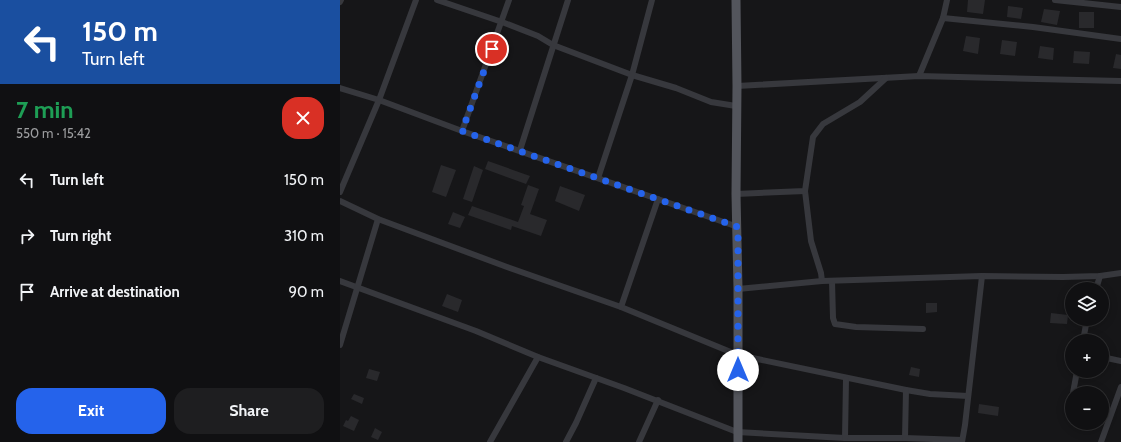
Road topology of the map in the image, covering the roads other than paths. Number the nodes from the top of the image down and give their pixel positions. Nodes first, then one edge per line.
1 (416, 0) edge
2 (437, 0) edge
3 (509, 0) edge
4 (568, 0) edge
5 (652, 0) edge
6 (736, 0) edge
7 (947, 0) edge
8 (1055, 0) edge
9 (1121, 7) edge
10 (943, 18) junction
11 (502, 22) junction
12 (1121, 39) edge
13 (553, 45) junction
14 (632, 75) junction
15 (920, 76) junction
16 (886, 78) junction
17 (1121, 81) edge
18 (737, 86) junction
19 (340, 88) edge
20 (379, 100) junction
21 (736, 106) junction
22 (462, 131) junction
23 (520, 150) junction
24 (598, 178) junction
25 (805, 191) junction
26 (340, 192) edge
27 (736, 194) junction
28 (658, 199) junction
29 (340, 201) edge
30 (378, 219) junction
31 (738, 227) junction
32 (1121, 273) edge
33 (982, 276) junction
34 (1100, 276) junction
35 (340, 281) edge
36 (822, 281) junction
37 (832, 281) junction
38 (1098, 282) edge
39 (357, 287) junction
40 (738, 289) junction
41 (621, 307) junction
42 (923, 329) dead end
43 (340, 345) edge
44 (738, 355) junction
45 (538, 357) junction
46 (1109, 358) edge
47 (1121, 361) edge
48 (596, 378) junction
49 (846, 379) junction
50 (1121, 387) edge
51 (906, 390) junction
52 (968, 396) junction
53 (658, 400) junction
54 (738, 432) junction
55 (844, 438) junction
56 (905, 438) junction
57 (962, 441) edge
58 (490, 442) edge
59 (566, 442) edge
60 (639, 442) edge
61 (738, 442) edge
62 (1101, 442) edge

1 - 20 street
2 - 11 street
3 - 11 street
4 - 13 street
5 - 14 street
6 - 18 main road
7 - 10 street
8 - 9 street
10 - 12 street
10 - 15 street
11 - 13 street
11 - 22 street
13 - 14 street
13 - 23 street
14 - 21 street
14 - 24 street
15 - 16 street
15 - 17 street
16 - 18 street
16 - 25 street
18 - 21 main road
19 - 20 street
20 - 22 street
20 - 26 street
21 - 27 main road
22 - 23 street
23 - 24 street
24 - 28 street
25 - 27 street
25 - 36 street
27 - 31 main road
28 - 31 street
28 - 41 street
29 - 30 street
30 - 39 street
30 - 41 street
31 - 40 main road
32 - 34 street
33 - 34 street
33 - 37 street
33 - 52 street
34 - 38 street
35 - 39 street
36 - 37 street
36 - 40 street
37 - 42 street
39 - 43 street
39 - 45 street
40 - 44 main road
41 - 44 street
44 - 49 street
44 - 54 main road
45 - 48 street
45 - 58 street
46 - 47 street
48 - 53 street
48 - 59 street
49 - 51 street
49 - 55 street
50 - 62 street
51 - 52 street
51 - 56 street
52 - 57 street
53 - 54 street
53 - 60 street
54 - 55 street
54 - 61 main road
55 - 56 street
56 - 57 street

